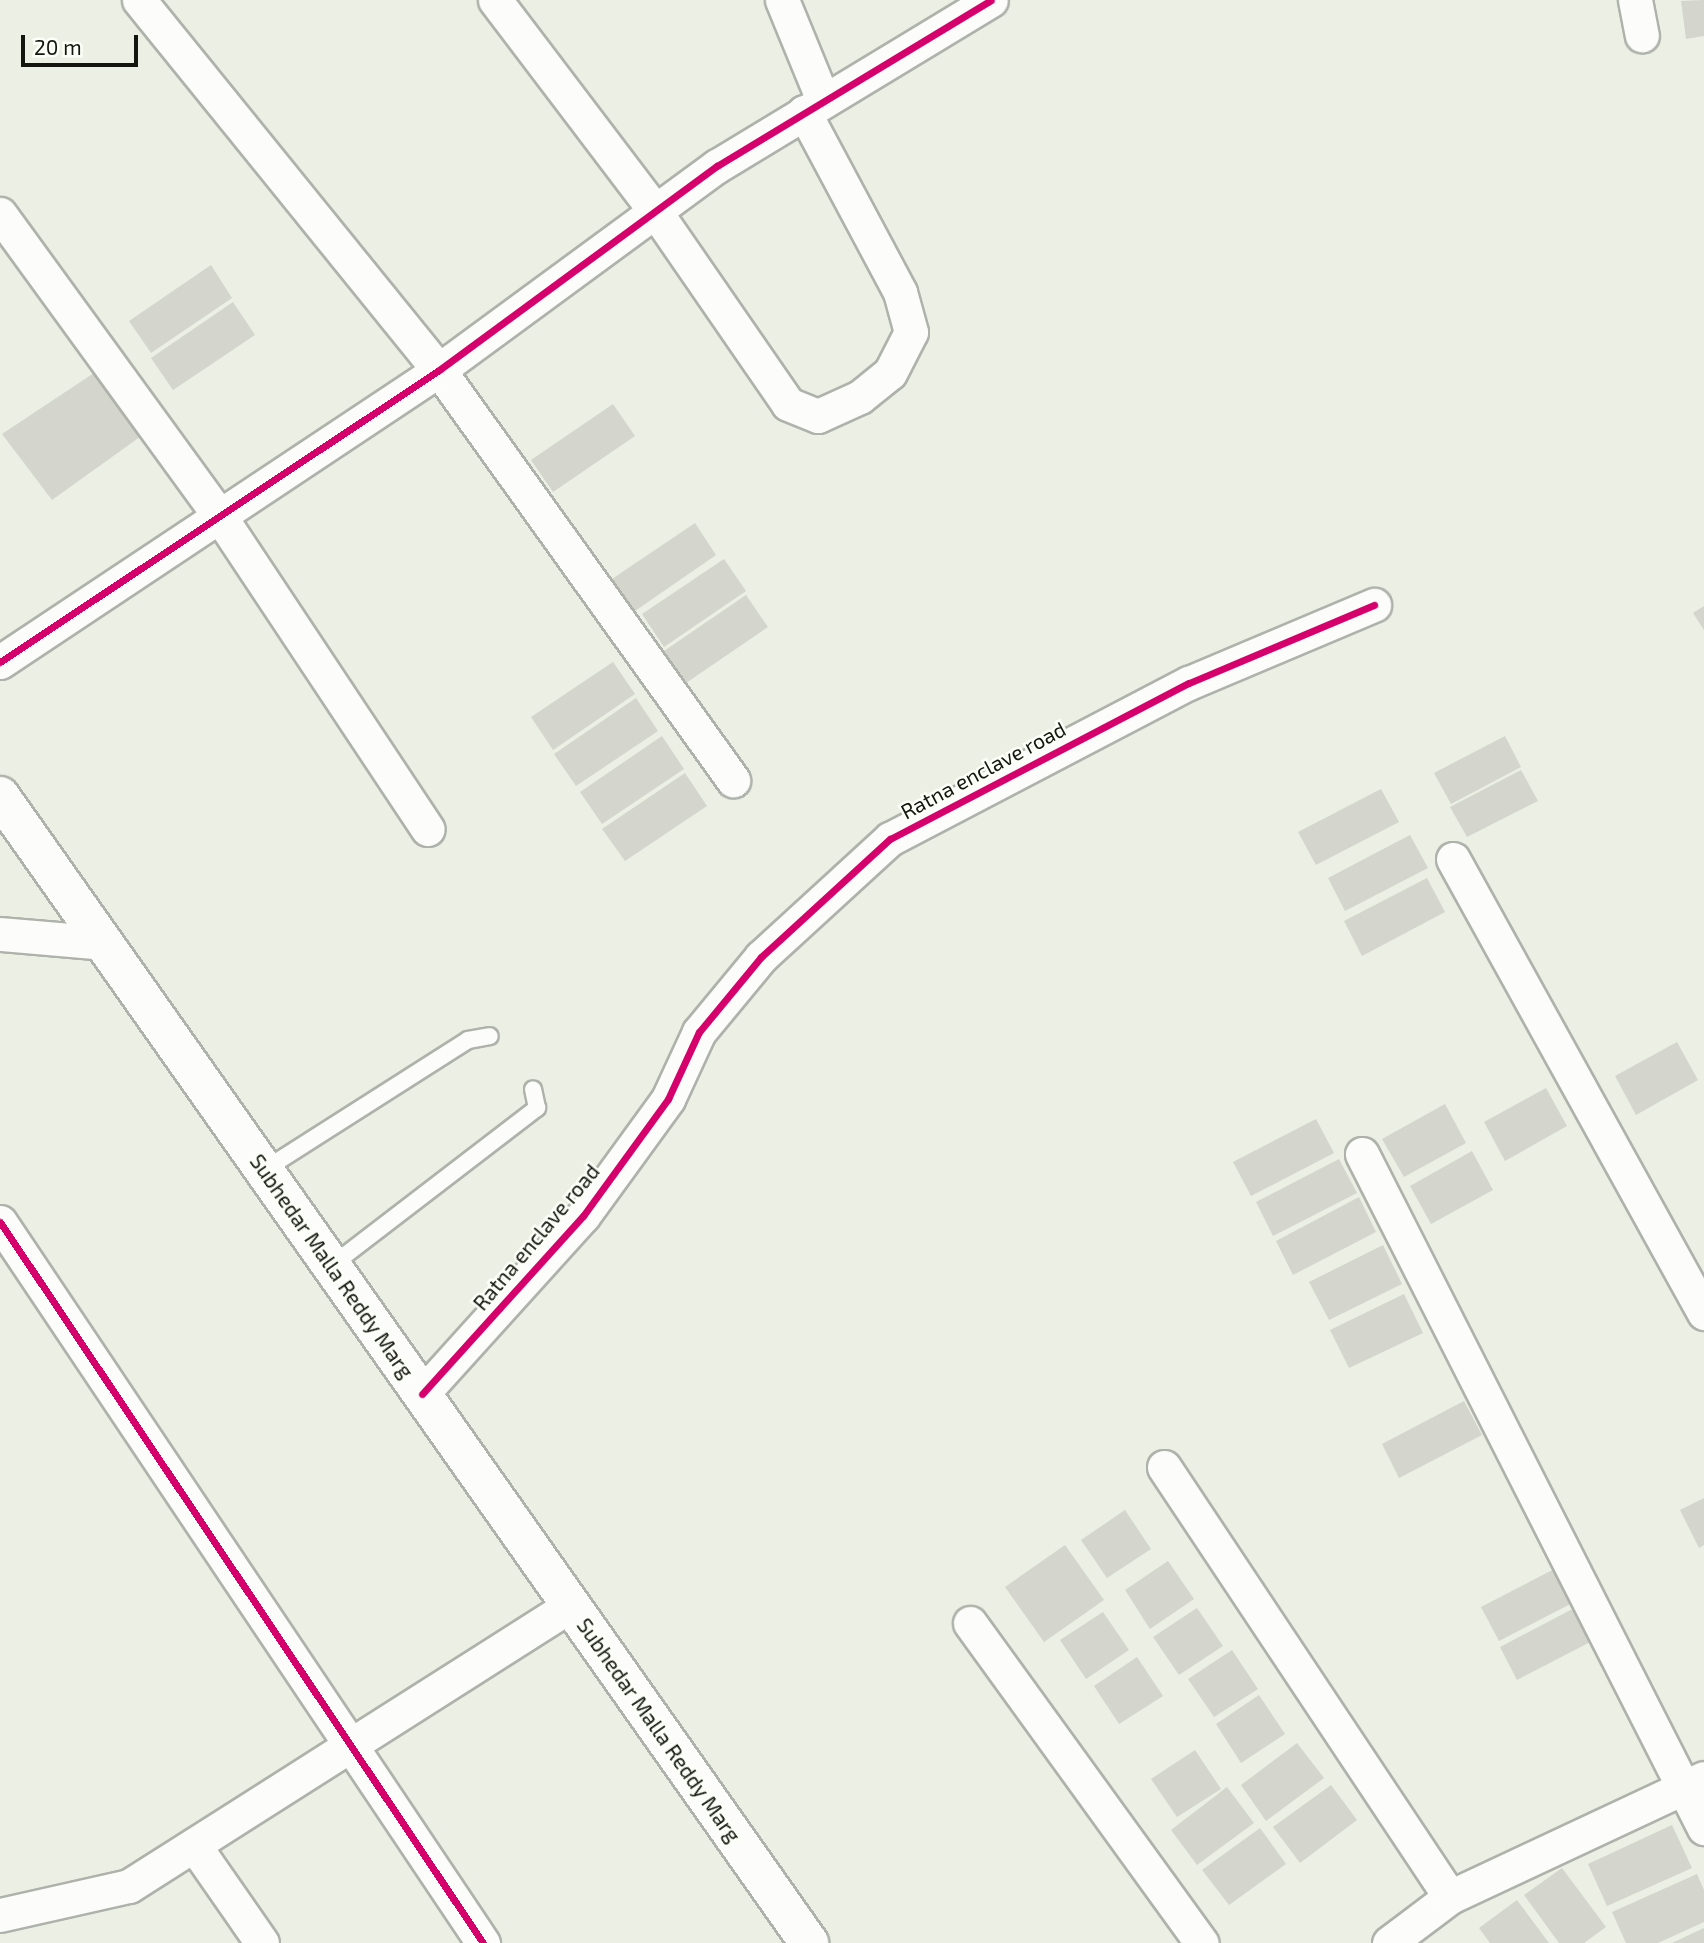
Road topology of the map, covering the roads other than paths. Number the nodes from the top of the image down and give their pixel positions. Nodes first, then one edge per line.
1 (139, 0) edge
2 (495, 0) edge
3 (782, 0) edge
4 (991, 0) edge
5 (1635, 0) edge
6 (1642, 35) dead end
7 (813, 106) junction
8 (655, 211) junction
9 (0, 214) edge
10 (439, 370) junction
11 (219, 515) junction
12 (1374, 605) dead end
13 (0, 662) edge
14 (733, 780) dead end
15 (0, 796) edge
16 (428, 829) dead end
17 (1453, 859) dead end
18 (0, 934) edge
19 (104, 943) junction
20 (490, 1036) dead end
21 (533, 1089) dead end
22 (1362, 1154) dead end
23 (264, 1170) junction
24 (0, 1222) edge
25 (331, 1266) junction
26 (1704, 1313) edge
27 (422, 1394) junction
28 (1164, 1467) dead end
29 (571, 1605) junction
30 (970, 1623) dead end
31 (350, 1746) junction
32 (1695, 1782) edge
33 (1704, 1828) edge
34 (194, 1845) junction
35 (1450, 1897) junction
36 (0, 1915) edge
37 (262, 1943) edge
38 (482, 1943) edge
39 (809, 1943) edge
40 (1202, 1943) edge
41 (1389, 1943) edge

1 - 10 street
2 - 8 street
3 - 7 street
4 - 7 street
5 - 6 street
7 - 8 street
7 - 8 street
8 - 10 street
9 - 11 street
10 - 11 street
10 - 14 street
11 - 13 street
11 - 16 street
12 - 27 street, Ratna enclave road
15 - 19 main road, Subhedar Malla Reddy Marg
17 - 26 street
18 - 19 street
19 - 23 main road, Subhedar Malla Reddy Marg
20 - 23 lane
21 - 25 lane
22 - 32 street
23 - 25 main road, Subhedar Malla Reddy Marg
24 - 31 street
25 - 27 main road, Subhedar Malla Reddy Marg
27 - 29 main road, Subhedar Malla Reddy Marg
28 - 35 street
29 - 31 street
29 - 39 main road, Subhedar Malla Reddy Marg
30 - 40 street
31 - 34 street
31 - 38 street
32 - 33 street
32 - 35 street
34 - 36 street
34 - 37 street
35 - 41 street

